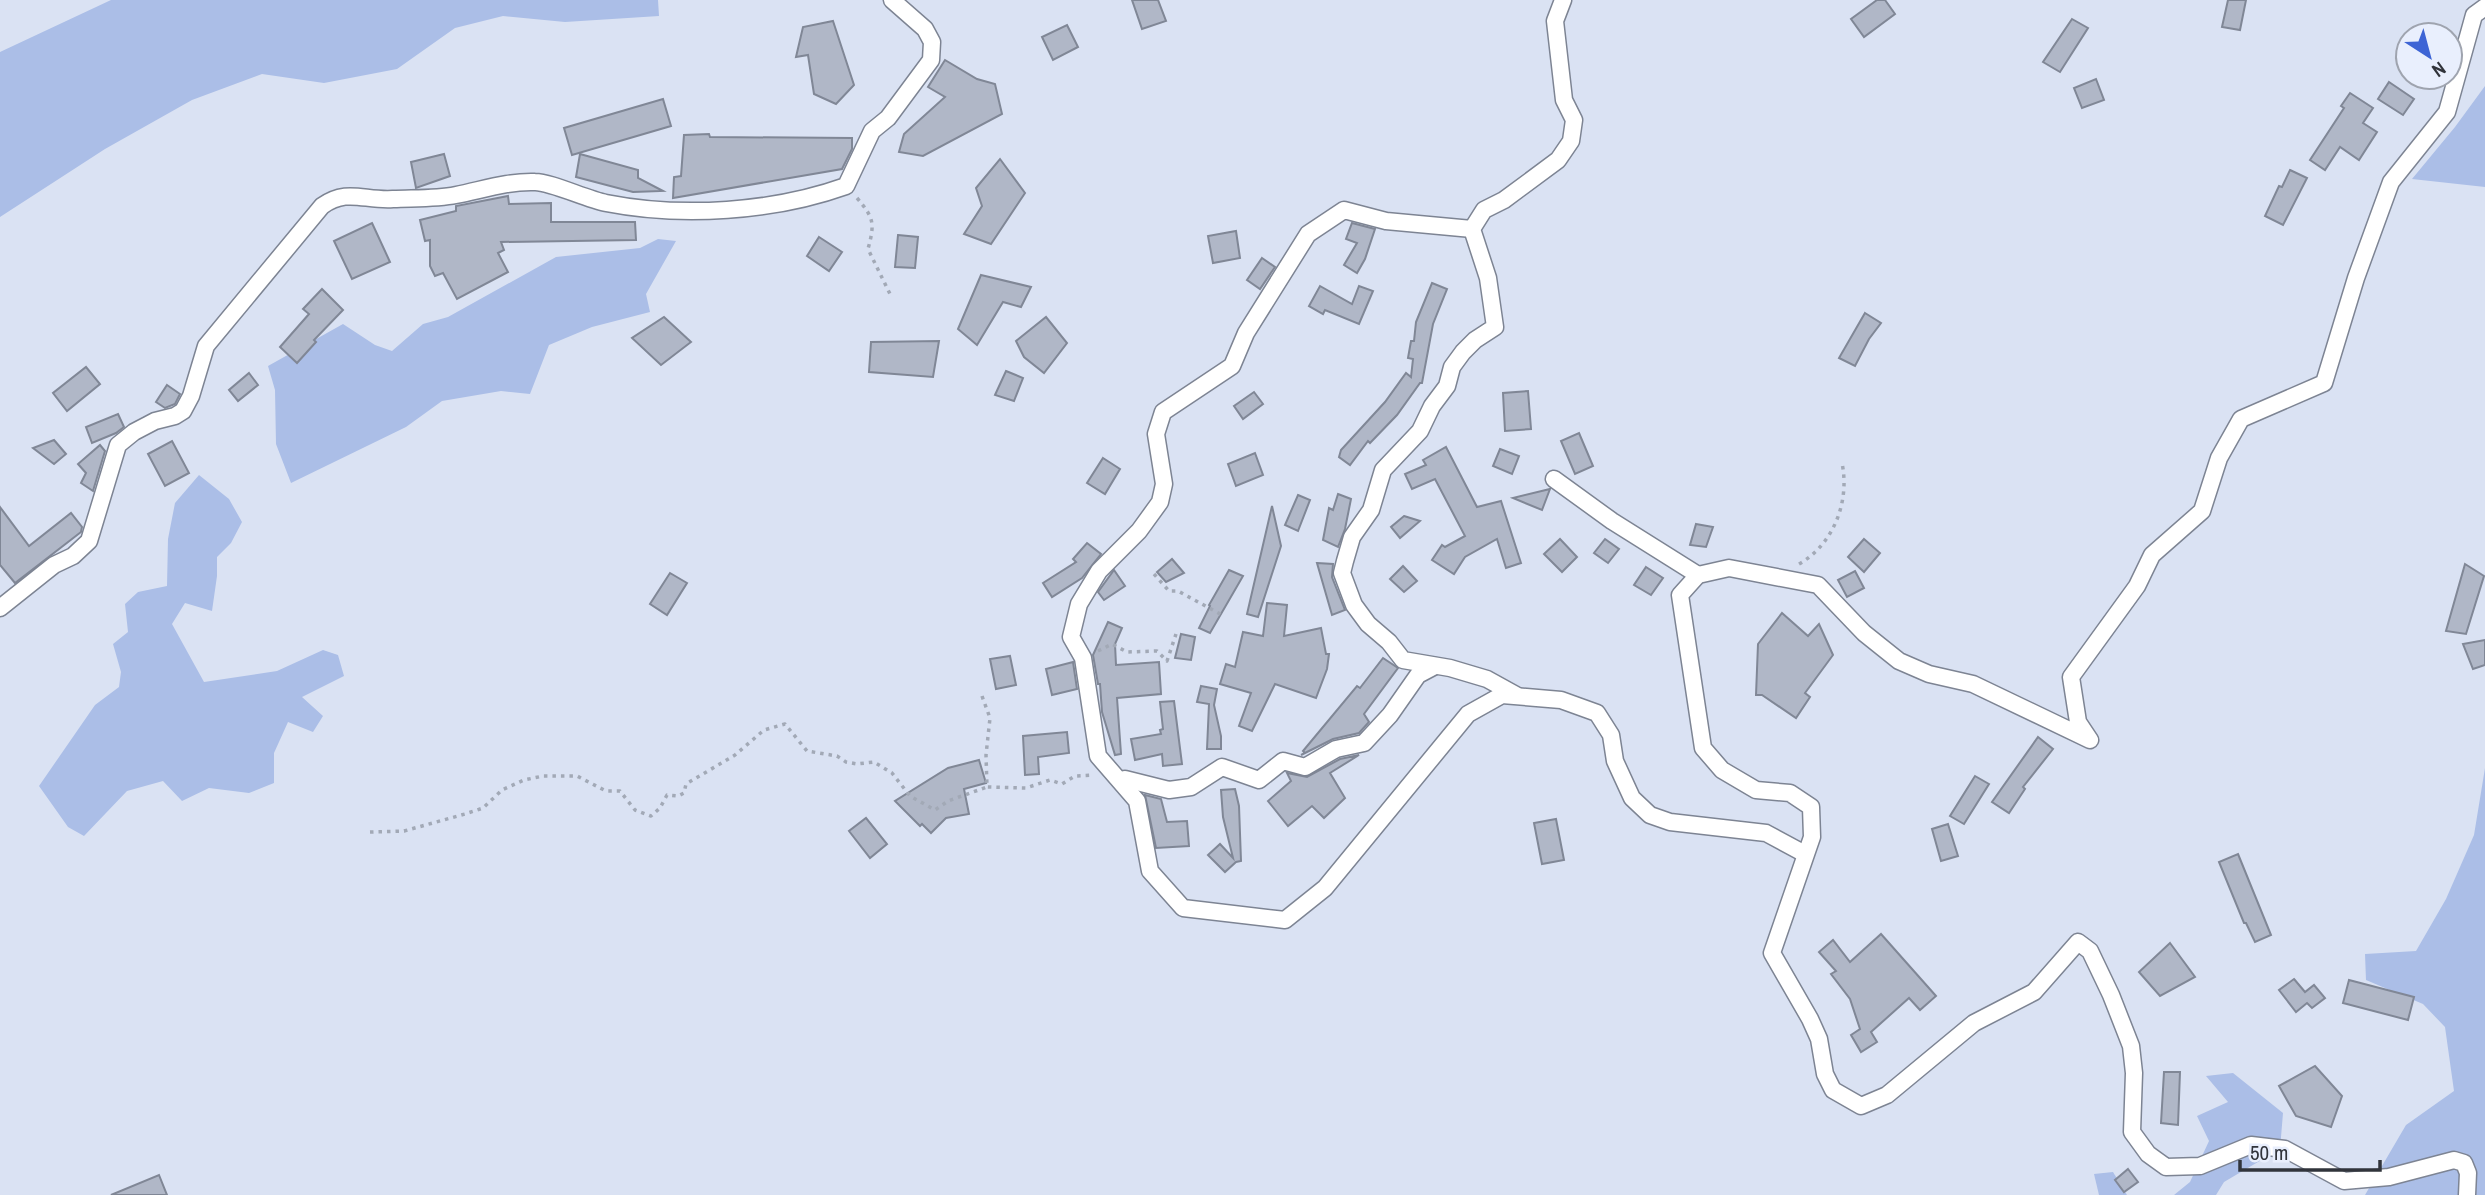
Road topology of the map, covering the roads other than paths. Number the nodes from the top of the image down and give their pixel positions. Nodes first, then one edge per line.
1 (892, 0) edge
2 (1563, 0) edge
3 (2485, 7) edge
4 (1472, 229) junction
5 (1554, 480) dead end
6 (1698, 575) junction
7 (0, 608) edge
8 (1435, 666) junction
9 (1518, 696) junction
10 (1119, 776) junction
11 (1805, 854) junction
12 (2467, 1195) edge

1 - 7 street
2 - 4 street
3 - 6 street
4 - 8 street
4 - 10 street
5 - 6 street
6 - 11 street
8 - 9 street
8 - 10 street
9 - 10 street
9 - 11 street
11 - 12 street

